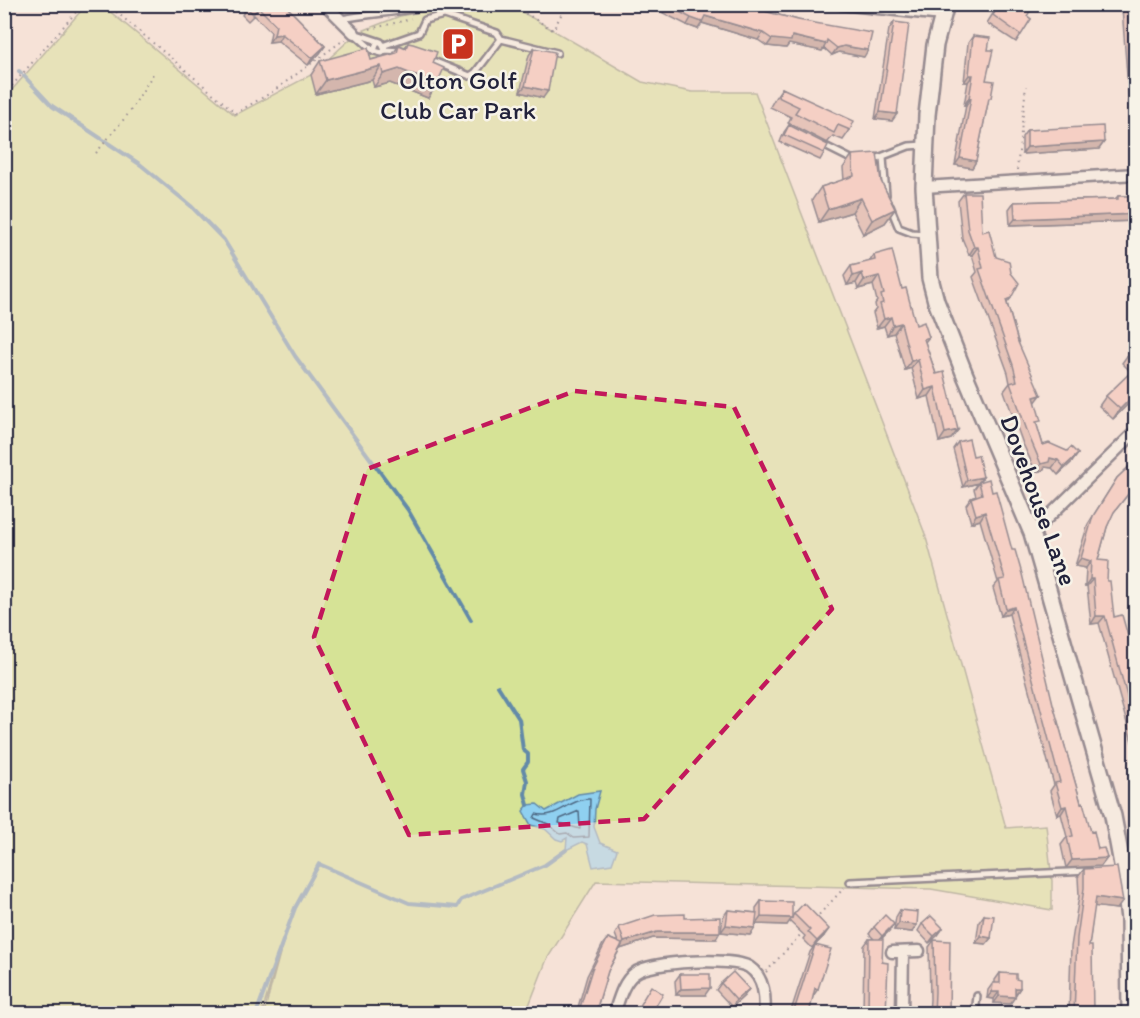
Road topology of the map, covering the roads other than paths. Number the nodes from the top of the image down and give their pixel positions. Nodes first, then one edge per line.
1 (325, 4) edge
2 (438, 4) edge
3 (841, 4) edge
4 (944, 10) edge
5 (339, 19) junction
6 (354, 33) junction
7 (501, 39) junction
8 (377, 42) junction
9 (385, 47) junction
10 (374, 51) junction
11 (406, 52) edge
12 (556, 53) edge
13 (424, 57) edge
14 (816, 141) edge
15 (926, 145) junction
16 (883, 158) junction
17 (1136, 174) edge
18 (924, 187) junction
19 (927, 234) junction
20 (1136, 431) edge
21 (1032, 533) junction
22 (1100, 871) edge
23 (850, 882) road end
24 (919, 951) dead end
25 (977, 996) dead end
26 (614, 1014) edge
27 (764, 1014) edge
28 (902, 1014) edge
29 (975, 1014) edge
30 (1130, 1014) edge

1 - 5 street
2 - 5 lane
3 - 4 street
4 - 15 street, Dovehouse Lane
5 - 6 street
6 - 8 lane
6 - 10 lane
7 - 9 lane
7 - 12 lane
7 - 13 lane
8 - 9 lane
8 - 10 lane
9 - 10 lane
9 - 11 lane
14 - 16 lane
15 - 16 lane
15 - 18 street, Dovehouse Lane
16 - 19 lane
17 - 18 street
18 - 19 street, Dovehouse Lane
19 - 21 street, Dovehouse Lane
20 - 21 street
21 - 30 street, Dovehouse Lane
22 - 23 lane
24 - 28 street
25 - 29 lane
26 - 27 street

